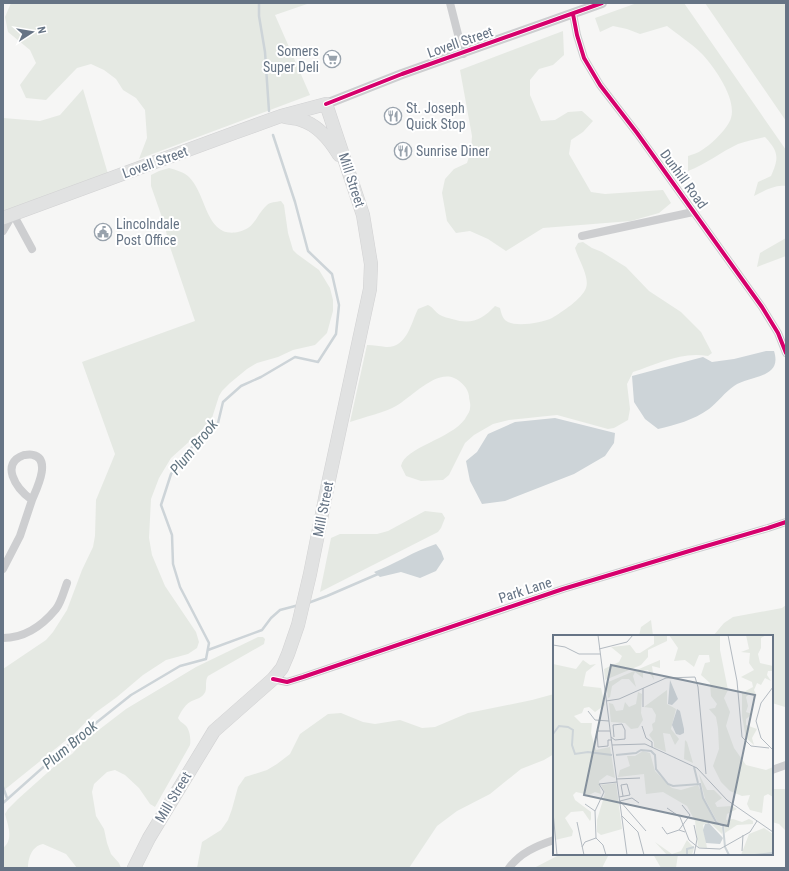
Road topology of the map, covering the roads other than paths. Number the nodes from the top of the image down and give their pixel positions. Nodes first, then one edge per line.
1 (450, 3) edge
2 (602, 3) edge
3 (573, 14) junction
4 (462, 54) junction
5 (326, 104) junction
6 (281, 116) junction
7 (350, 173) junction
8 (693, 212) junction
9 (8, 216) edge
10 (3, 231) edge
11 (582, 236) dead end
12 (32, 249) dead end
13 (786, 353) edge
14 (32, 500) junction
15 (786, 522) edge
16 (3, 569) edge
17 (67, 583) dead end
18 (3, 638) edge
19 (273, 679) junction
20 (786, 765) edge
21 (773, 770) edge
22 (553, 840) edge
23 (134, 868) edge
24 (508, 868) edge

1 - 4 street
2 - 3 street, Lovell Street
3 - 4 street, Lovell Street
3 - 8 street, Dunhill Road
4 - 5 street, Lovell Street
5 - 6 main road, Lovell Street
5 - 7 main road, Mill Street
6 - 7 main road
6 - 9 main road, Lovell Street
7 - 19 main road, Mill Street
8 - 11 street
8 - 13 street, Dunhill Road
9 - 10 street
9 - 12 street
14 - 14 street
14 - 16 street
15 - 19 street, Park Lane
17 - 18 street
19 - 23 main road, Mill Street
20 - 21 street
22 - 24 street

